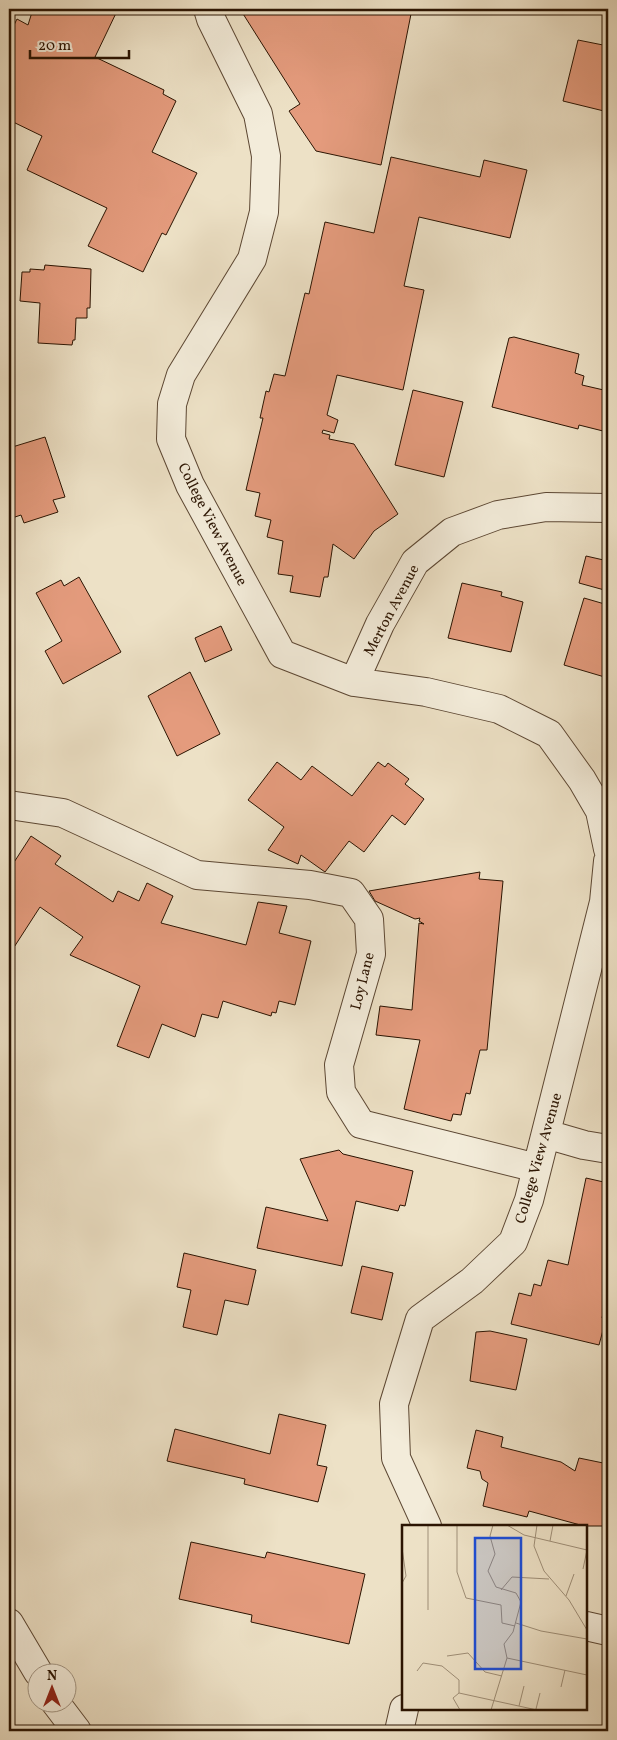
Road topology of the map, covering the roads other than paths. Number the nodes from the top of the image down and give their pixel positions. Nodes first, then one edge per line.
1 (208, 9) edge
2 (608, 508) edge
3 (354, 682) junction
4 (9, 805) edge
5 (608, 849) edge
6 (608, 861) edge
7 (546, 1134) junction
8 (608, 1149) edge
9 (537, 1168) junction
10 (427, 1525) edge
11 (9, 1623) edge
12 (587, 1626) edge
13 (608, 1631) edge
14 (32, 1662) edge
15 (404, 1710) edge
16 (63, 1712) edge
17 (77, 1731) edge
18 (399, 1731) edge

1 - 3 street, College View Avenue
2 - 3 street, Merton Avenue
3 - 5 street, College View Avenue
4 - 9 street, Loy Lane
6 - 7 street, College View Avenue
7 - 8 street
7 - 9 street, College View Avenue
9 - 10 street, College View Avenue
11 - 14 street
12 - 13 street
15 - 18 street
16 - 17 street

